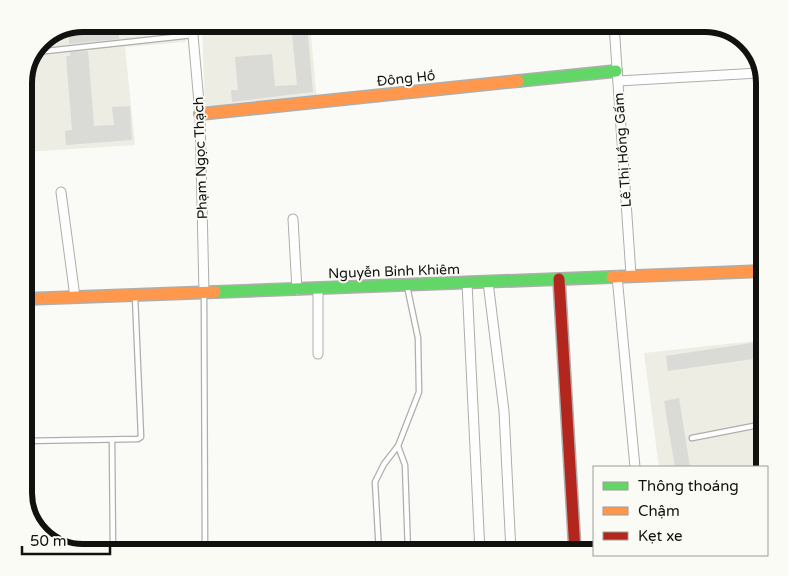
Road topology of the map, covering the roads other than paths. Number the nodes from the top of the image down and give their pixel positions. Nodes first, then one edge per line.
1 (193, 32) edge
2 (614, 32) edge
3 (193, 35) junction
4 (44, 51) edge
5 (754, 73) edge
6 (617, 76) junction
7 (200, 114) junction
8 (61, 192) dead end
9 (293, 218) dead end
10 (756, 271) edge
11 (617, 276) junction
12 (631, 276) junction
13 (559, 279) junction
14 (488, 282) junction
15 (466, 283) junction
16 (407, 286) junction
17 (318, 289) junction
18 (297, 290) junction
19 (204, 293) junction
20 (135, 295) junction
21 (75, 297) junction
22 (33, 299) edge
23 (318, 354) dead end
24 (756, 426) edge
25 (692, 438) dead end
26 (112, 440) junction
27 (33, 441) edge
28 (398, 446) junction
29 (636, 466) edge
30 (113, 544) edge
31 (205, 544) edge
32 (379, 544) edge
33 (408, 544) edge
34 (480, 544) edge
35 (511, 544) edge
36 (574, 544) edge

1 - 3 street, Phạm Ngọc Thạch
2 - 6 street, Lê Thị Hồng Gấm
3 - 4 lane
3 - 7 street, Phạm Ngọc Thạch
5 - 6 street, Đông Hồ
6 - 7 main road, Đông Hồ
6 - 12 street, Lê Thị Hồng Gấm
7 - 19 street, Phạm Ngọc Thạch
8 - 21 street
9 - 18 street
10 - 12 main road, Nguyễn Bỉnh Khiêm
11 - 12 main road, Nguyễn Bỉnh Khiêm
11 - 13 main road, Nguyễn Bỉnh Khiêm
11 - 29 street
13 - 14 main road, Nguyễn Bỉnh Khiêm
13 - 36 main road
14 - 15 main road, Nguyễn Bỉnh Khiêm
14 - 35 street
15 - 16 main road, Nguyễn Bỉnh Khiêm
15 - 34 street
16 - 17 main road, Nguyễn Bỉnh Khiêm
16 - 28 lane
17 - 18 main road, Nguyễn Bỉnh Khiêm
17 - 23 street
18 - 19 main road, Nguyễn Bỉnh Khiêm
19 - 20 main road, Nguyễn Bỉnh Khiêm
19 - 31 lane
20 - 21 main road, Nguyễn Bỉnh Khiêm
20 - 26 lane
21 - 22 main road, Nguyễn Bỉnh Khiêm
24 - 25 lane
26 - 27 lane
26 - 30 lane
28 - 32 lane
28 - 33 lane

